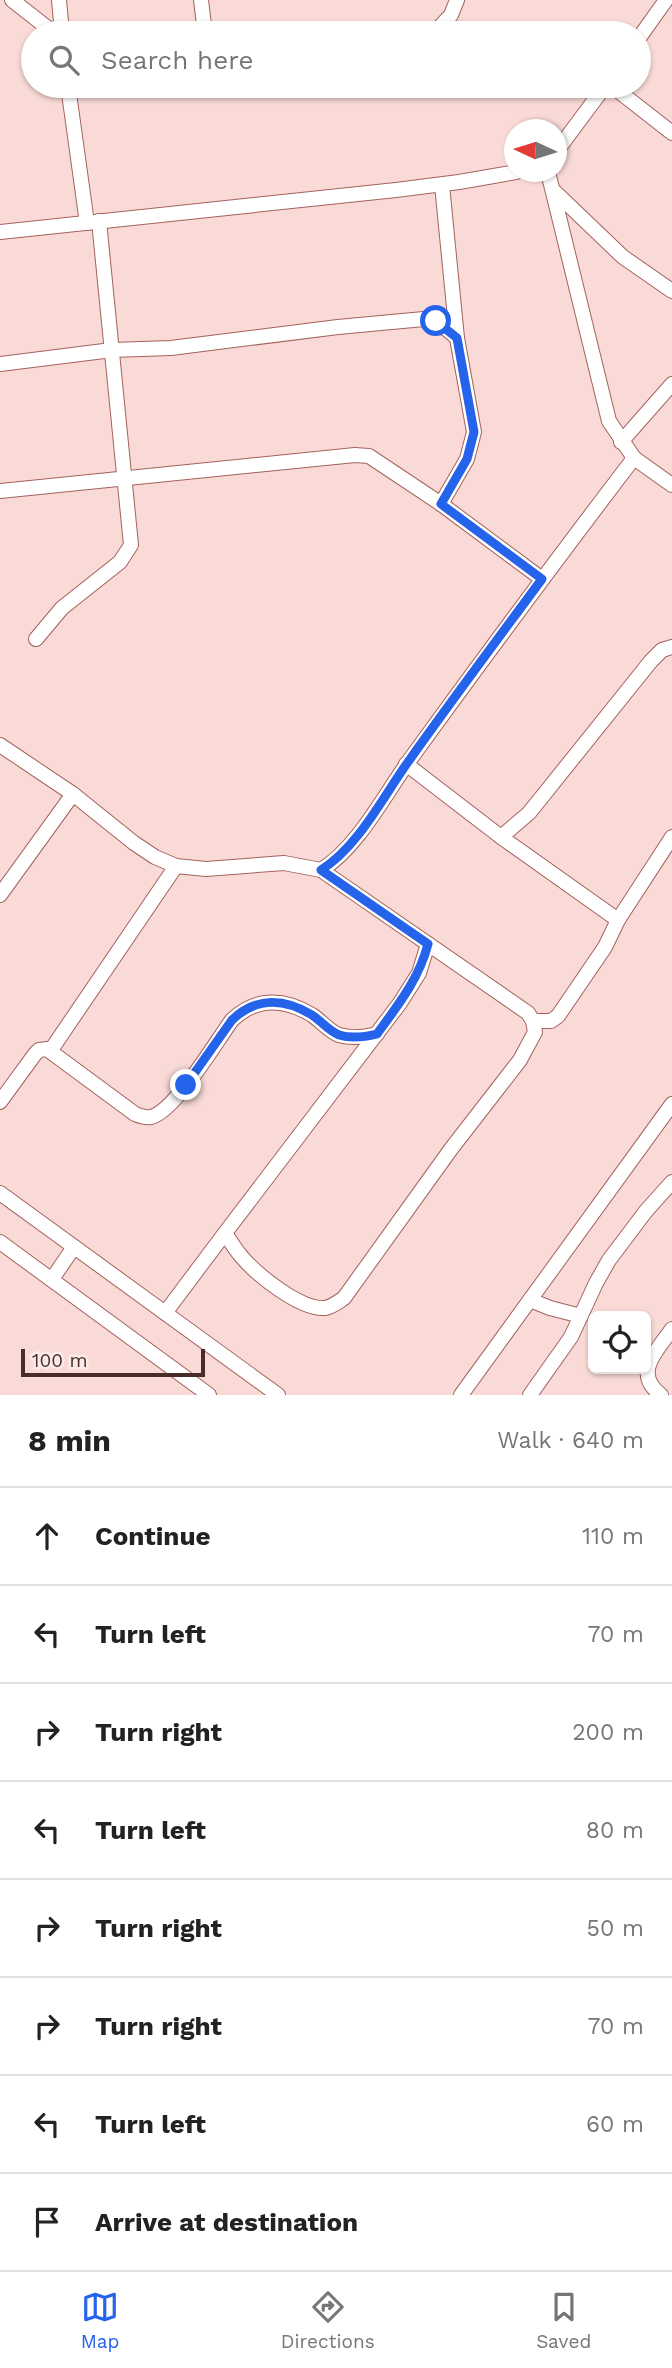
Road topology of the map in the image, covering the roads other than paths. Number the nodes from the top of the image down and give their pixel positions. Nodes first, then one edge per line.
1 (12, 0) edge
2 (59, 0) edge
3 (201, 0) edge
4 (457, 0) edge
5 (666, 0) edge
6 (39, 21) edge
7 (61, 21) edge
8 (204, 21) edge
9 (446, 21) edge
10 (651, 21) edge
11 (70, 98) edge
12 (597, 98) edge
13 (627, 98) edge
14 (672, 133) edge
15 (567, 137) edge
16 (504, 174) edge
17 (551, 182) edge
18 (442, 184) junction
19 (553, 190) junction
20 (93, 222) junction
21 (0, 232) edge
22 (672, 291) edge
23 (457, 338) junction
24 (112, 350) junction
25 (0, 364) edge
26 (672, 384) edge
27 (621, 442) junction
28 (634, 458) junction
29 (125, 477) junction
30 (672, 485) edge
31 (0, 491) edge
32 (441, 504) junction
33 (542, 579) junction
34 (36, 639) dead end
35 (672, 647) edge
36 (0, 746) edge
37 (407, 764) junction
38 (73, 794) junction
39 (501, 836) junction
40 (672, 837) edge
41 (176, 866) junction
42 (321, 870) junction
43 (0, 895) edge
44 (618, 920) junction
45 (428, 944) junction
46 (533, 1021) junction
47 (377, 1034) junction
48 (51, 1050) junction
49 (0, 1102) edge
50 (672, 1104) edge
51 (672, 1182) edge
52 (0, 1193) edge
53 (225, 1233) junction
54 (0, 1242) edge
55 (74, 1247) junction
56 (52, 1279) junction
57 (530, 1300) junction
58 (165, 1313) junction
59 (581, 1316) junction
60 (672, 1329) edge
61 (209, 1395) edge
62 (278, 1395) edge
63 (461, 1395) edge
64 (530, 1395) edge
65 (661, 1395) edge

1 - 6 street
2 - 7 street
3 - 8 street
4 - 9 street
5 - 10 street
11 - 20 street
12 - 15 street
13 - 14 street
16 - 18 street
17 - 19 street
18 - 20 street
18 - 23 street
19 - 22 street
19 - 27 street
20 - 21 street
20 - 24 street
23 - 24 street
23 - 32 street
24 - 25 street
24 - 29 street
26 - 27 street
27 - 28 street
28 - 30 street
28 - 33 street
29 - 31 street
29 - 32 street
29 - 34 street
32 - 33 street
33 - 37 street
35 - 39 street
36 - 38 street
37 - 39 street
37 - 42 street
38 - 41 street
38 - 43 street
39 - 44 street
40 - 44 street
41 - 42 street
41 - 48 street
42 - 45 street
44 - 46 street
45 - 46 street
45 - 47 street
46 - 53 street
47 - 48 street
47 - 53 street
48 - 49 street
50 - 57 street
51 - 59 street
52 - 55 street
53 - 58 street
54 - 56 street
55 - 56 street
55 - 58 street
56 - 61 street
57 - 59 street
57 - 63 street
58 - 62 street
59 - 64 street
60 - 65 street

